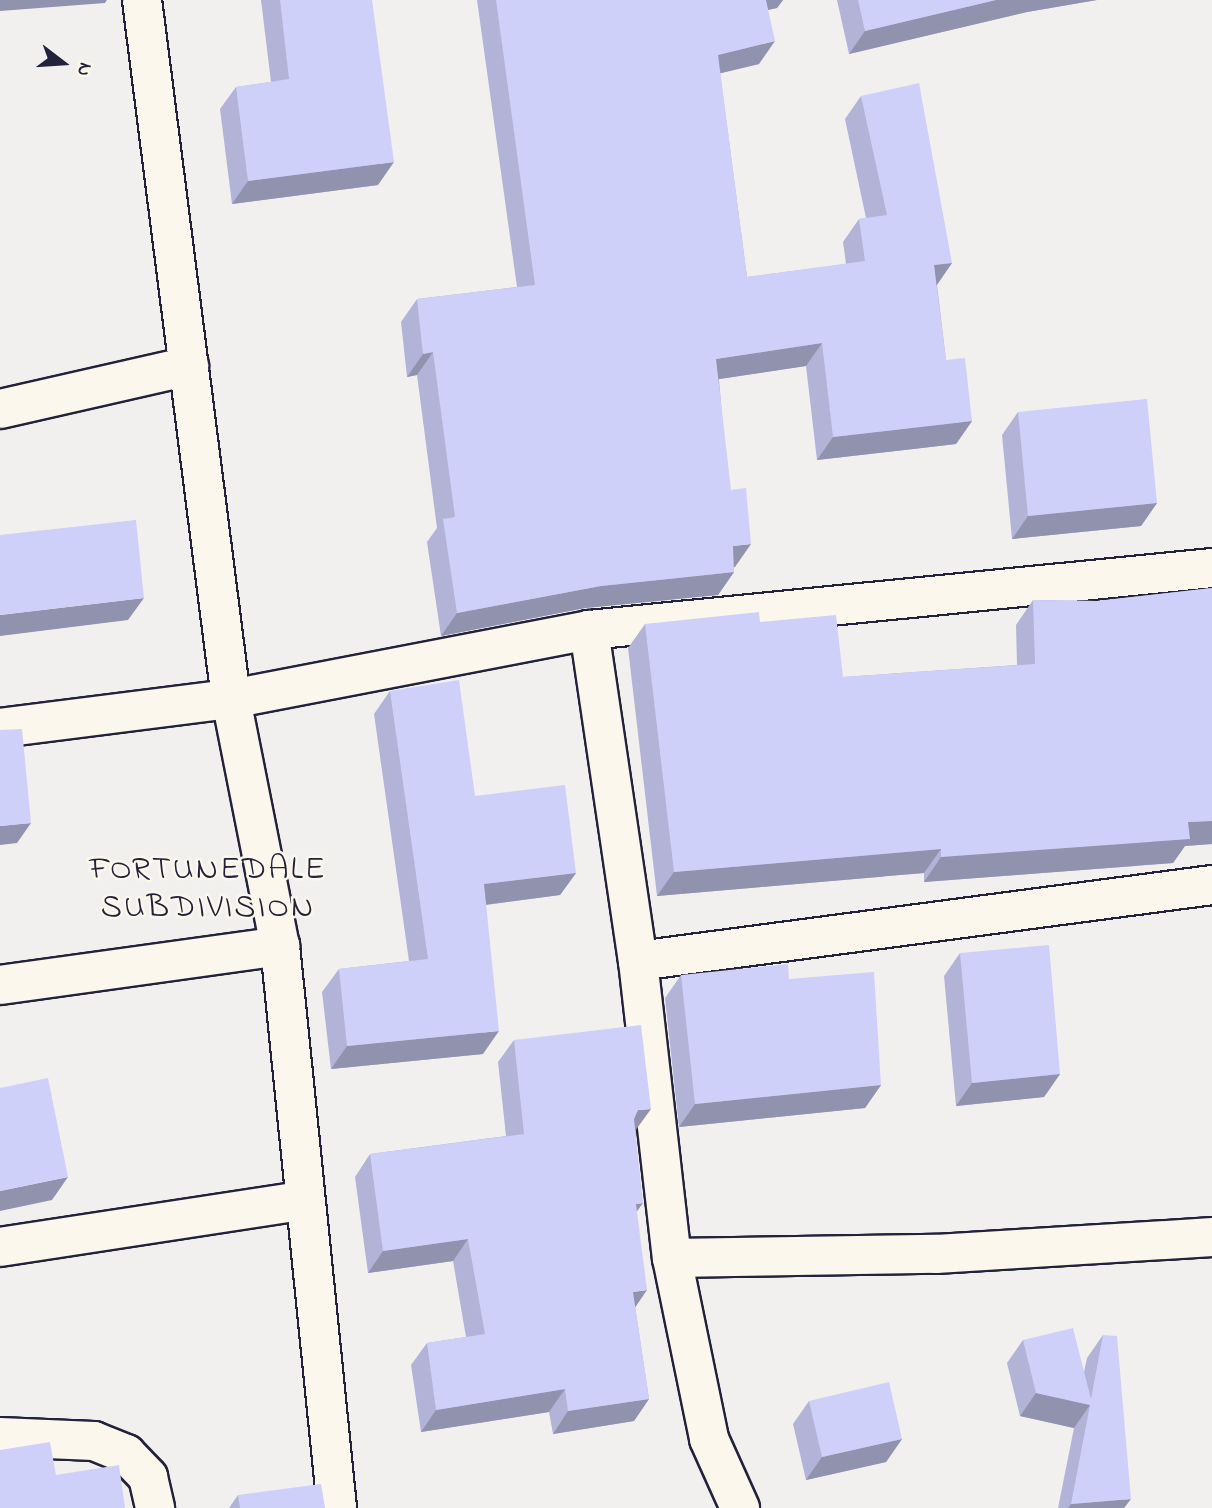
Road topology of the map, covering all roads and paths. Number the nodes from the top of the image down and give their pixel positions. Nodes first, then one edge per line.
1 (142, 0) edge
2 (190, 366) junction
3 (0, 410) edge
4 (1212, 568) edge
5 (590, 629) junction
6 (231, 699) junction
7 (0, 728) edge
8 (1212, 885) edge
9 (280, 946) junction
10 (638, 961) junction
11 (0, 985) edge
12 (302, 1201) junction
13 (1212, 1237) edge
14 (0, 1247) edge
15 (672, 1258) junction
16 (0, 1437) edge
17 (155, 1508) edge
18 (337, 1508) edge
19 (740, 1508) edge

1 - 2 street
2 - 3 street
2 - 6 street
4 - 5 street
5 - 6 street
5 - 10 street
6 - 7 street
6 - 9 street
8 - 10 street
9 - 11 street
9 - 12 street
10 - 15 street
12 - 14 street
12 - 18 street
13 - 15 street
15 - 19 street
16 - 17 street

